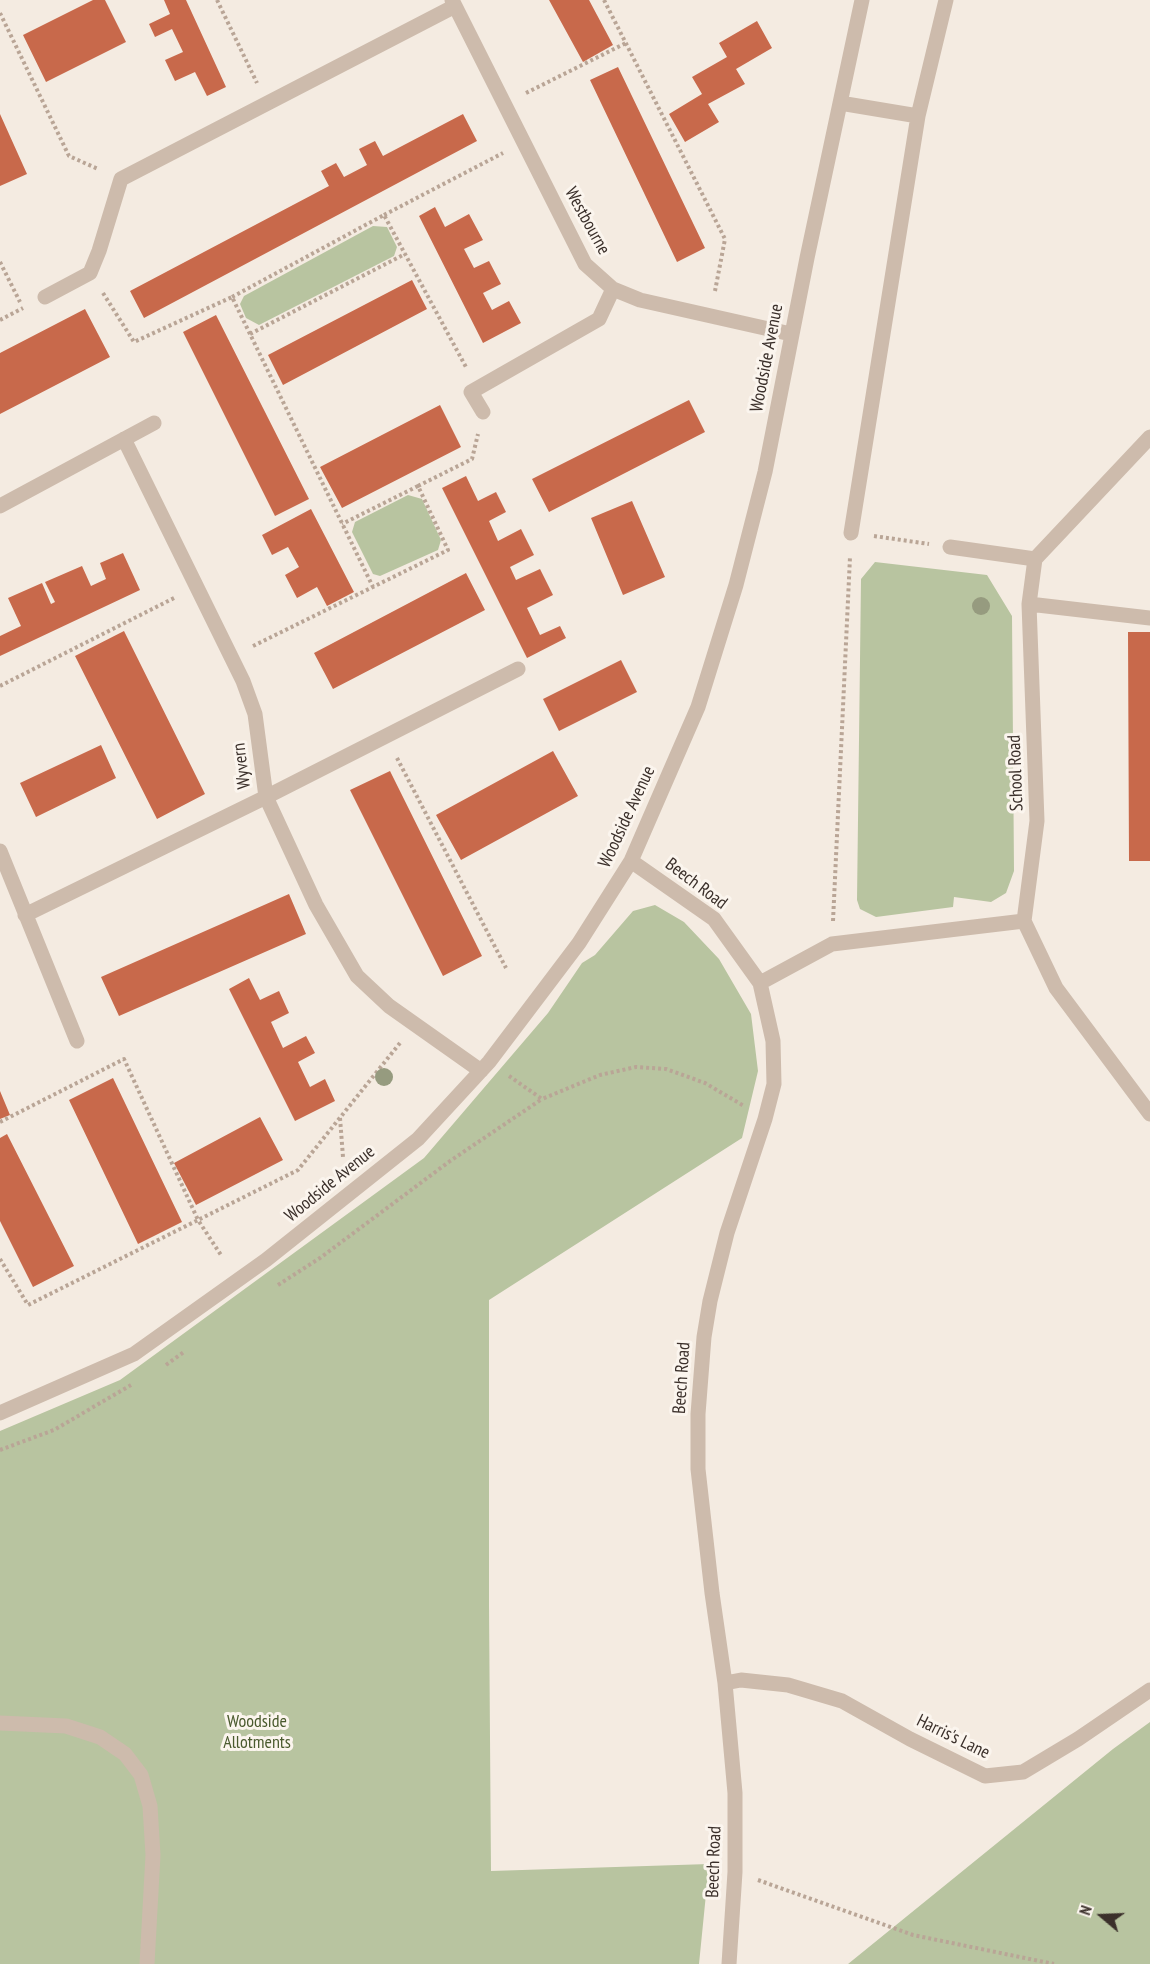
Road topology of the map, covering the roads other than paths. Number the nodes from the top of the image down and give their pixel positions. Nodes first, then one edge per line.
1 (862, 0) edge
2 (946, 0) edge
3 (453, 3) edge
4 (840, 103) junction
5 (918, 116) junction
6 (613, 289) junction
7 (45, 297) dead end
8 (791, 334) junction
9 (483, 412) road end
10 (154, 423) dead end
11 (1150, 437) edge
12 (124, 439) junction
13 (0, 506) edge
14 (851, 533) road end
15 (950, 547) road end
16 (1035, 559) junction
17 (1029, 604) junction
18 (1150, 618) edge
19 (518, 669) dead end
20 (266, 797) junction
21 (0, 851) edge
22 (631, 861) junction
23 (25, 915) junction
24 (1024, 921) junction
25 (760, 983) junction
26 (77, 1041) dead end
27 (485, 1066) junction
28 (1150, 1114) edge
29 (0, 1413) edge
30 (725, 1683) junction
31 (1150, 1690) edge
32 (0, 1724) edge
33 (147, 1964) edge
34 (729, 1964) edge

1 - 4 street, Woodside Avenue
2 - 5 street
3 - 6 street, Westbourne
3 - 7 street
4 - 5 street
4 - 8 street, Woodside Avenue
5 - 14 street
6 - 8 street, Westbourne
6 - 9 street
8 - 22 street, Woodside Avenue
10 - 12 street
11 - 16 street
12 - 13 street
12 - 20 street, Wyvern
15 - 16 street
16 - 17 street, School Road
17 - 18 street
17 - 24 street, School Road
19 - 20 street
20 - 23 street
20 - 27 street, Wyvern
21 - 23 street
22 - 25 street, Beech Road
22 - 27 street, Woodside Avenue
23 - 26 street
24 - 25 street
24 - 28 street
25 - 30 street, Beech Road
27 - 29 street, Woodside Avenue
30 - 31 street, Harris's Lane
30 - 34 street, Beech Road
32 - 33 street

